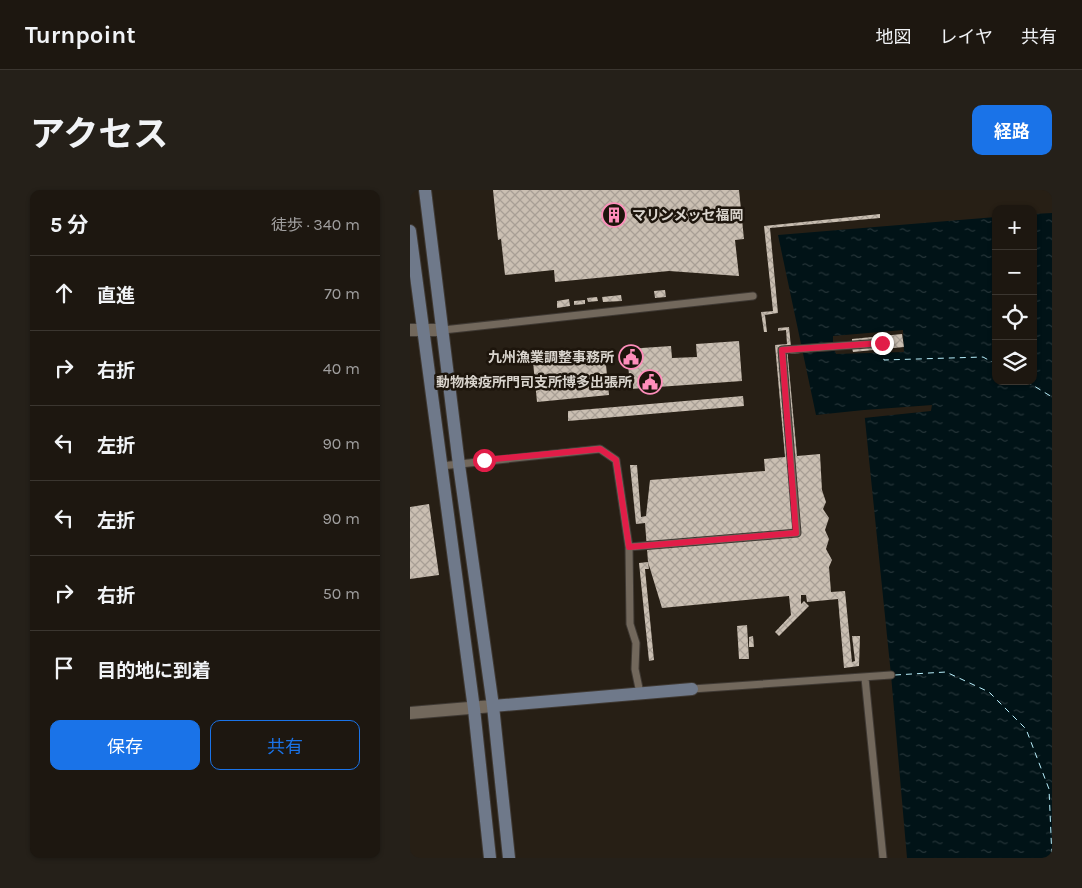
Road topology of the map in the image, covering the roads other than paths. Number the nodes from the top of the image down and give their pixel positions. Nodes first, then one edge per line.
1 (425, 190) edge
2 (410, 231) edge
3 (753, 296) dead end
4 (416, 329) edge
5 (443, 330) junction
6 (882, 343) dead end
7 (459, 465) junction
8 (441, 466) junction
9 (629, 547) junction
10 (891, 675) dead end
11 (865, 678) junction
12 (692, 689) joint
13 (640, 693) junction
14 (493, 706) junction
15 (474, 709) junction
16 (410, 713) edge
17 (490, 858) edge
18 (509, 858) edge
19 (883, 858) edge

1 - 5 street
2 - 4 street
3 - 5 lane
4 - 5 street
4 - 8 street
5 - 7 street
6 - 9 lane
7 - 8 lane
7 - 9 lane
7 - 14 street
8 - 15 street
9 - 13 lane
10 - 11 lane
11 - 12 lane
11 - 19 lane
12 - 13 street
13 - 14 street
14 - 15 street
14 - 18 street
15 - 16 street
15 - 17 street

